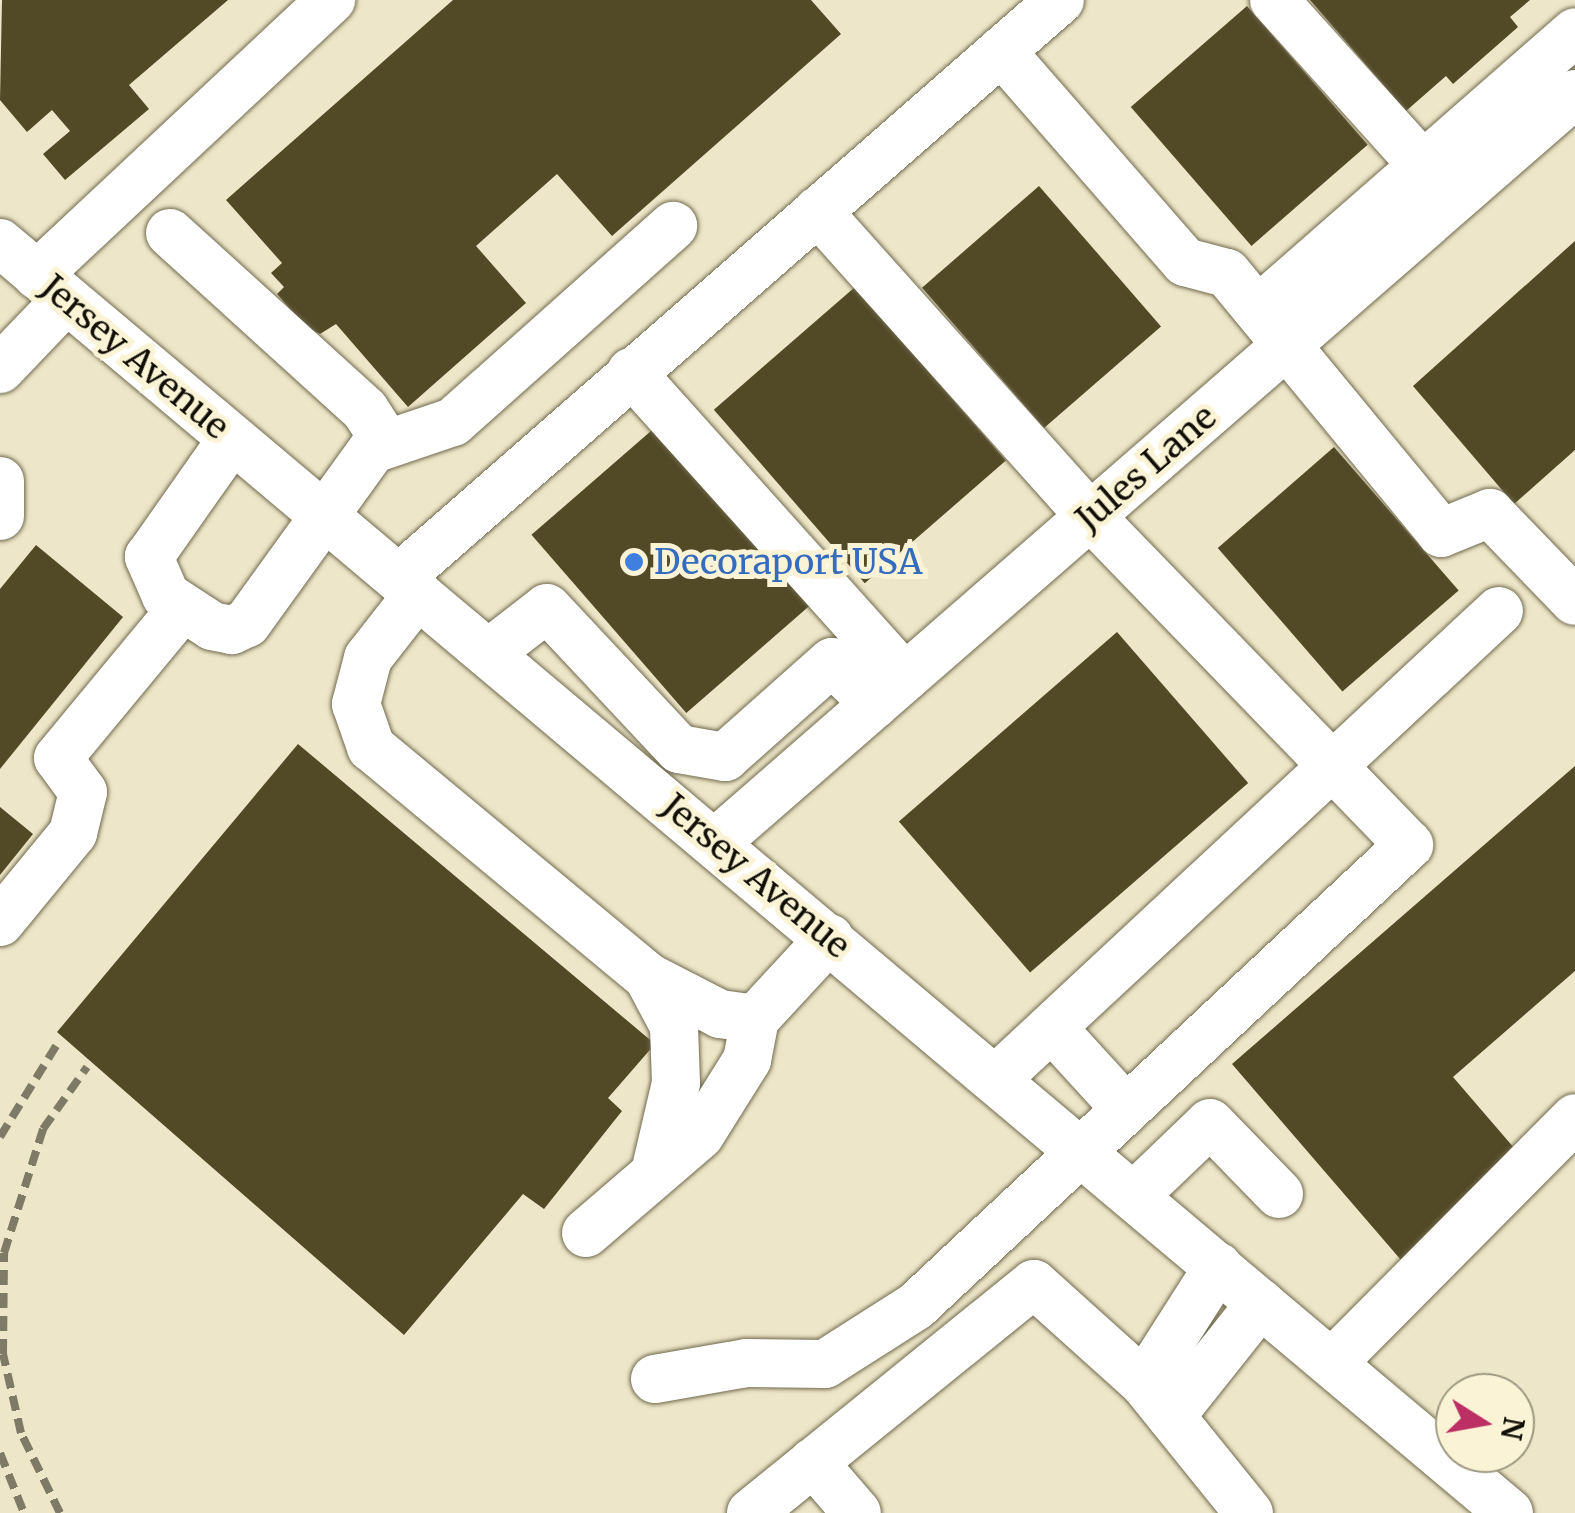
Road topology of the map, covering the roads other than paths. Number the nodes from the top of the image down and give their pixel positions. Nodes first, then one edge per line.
1 (331, 0) edge
2 (1060, 0) edge
3 (1274, 0) edge
4 (1575, 32) edge
5 (1001, 51) junction
6 (1575, 94) edge
7 (1439, 184) junction
8 (816, 211) junction
9 (673, 226) dead end
10 (170, 233) dead end
11 (0, 244) edge
12 (52, 287) junction
13 (1274, 326) junction
14 (0, 369) edge
15 (631, 372) junction
16 (232, 439) junction
17 (379, 447) junction
18 (0, 481) edge
19 (0, 516) edge
20 (1090, 516) junction
21 (324, 517) junction
22 (408, 586) junction
23 (1575, 601) edge
24 (182, 608) junction
25 (1499, 611) dead end
26 (848, 647) junction
27 (489, 653) junction
28 (890, 690) junction
29 (647, 714) junction
30 (749, 736) junction
31 (612, 756) junction
32 (791, 777) junction
33 (1317, 782) junction
34 (716, 842) junction
35 (0, 922) edge
36 (830, 938) junction
37 (648, 977) junction
38 (755, 1019) junction
39 (1052, 1029) junction
40 (996, 1079) junction
41 (1126, 1109) junction
42 (1575, 1118) edge
43 (1081, 1151) junction
44 (656, 1168) junction
45 (1279, 1194) dead end
46 (1134, 1196) junction
47 (586, 1233) dead end
48 (1218, 1267) junction
49 (1261, 1303) junction
50 (1332, 1363) junction
51 (655, 1379) dead end
52 (1157, 1399) junction
53 (813, 1462) junction
54 (751, 1513) edge
55 (857, 1513) edge
56 (1249, 1513) edge
57 (1509, 1513) edge

1 - 12 street
2 - 5 street
3 - 7 street
4 - 7 street
5 - 8 street
5 - 13 street
6 - 7 street, Jules Lane
7 - 13 street, Jules Lane
8 - 15 street
8 - 20 street
9 - 17 street
10 - 17 street
11 - 12 street, Jersey Avenue
12 - 14 street
12 - 16 street, Jersey Avenue
13 - 20 street, Jules Lane
13 - 23 street
15 - 22 street
15 - 26 street
16 - 21 street, Jersey Avenue
16 - 24 street
17 - 21 street
18 - 19 street
20 - 28 street, Jules Lane
20 - 33 street
21 - 22 street, Jersey Avenue
21 - 24 street
22 - 27 street, Jersey Avenue
22 - 37 street
24 - 35 street
25 - 33 street
26 - 28 street
26 - 30 street
27 - 29 street
27 - 31 street, Jersey Avenue
28 - 32 street, Jules Lane
29 - 30 street
29 - 31 street
30 - 32 street
31 - 34 street, Jersey Avenue
32 - 34 street, Jules Lane
33 - 39 street
33 - 41 street
34 - 36 street, Jersey Avenue
36 - 38 street
36 - 40 street, Jersey Avenue
37 - 38 street
37 - 44 street
38 - 44 street
39 - 40 street
39 - 41 street
40 - 43 street, Jersey Avenue
41 - 43 street
42 - 50 street
43 - 46 street, Jersey Avenue
43 - 51 street
44 - 47 street
45 - 46 street
46 - 48 street, Jersey Avenue
48 - 49 street, Jersey Avenue
48 - 52 street
49 - 50 street, Jersey Avenue
49 - 52 street
50 - 57 street, Jersey Avenue
52 - 53 street
52 - 56 street
53 - 54 street
53 - 55 street

